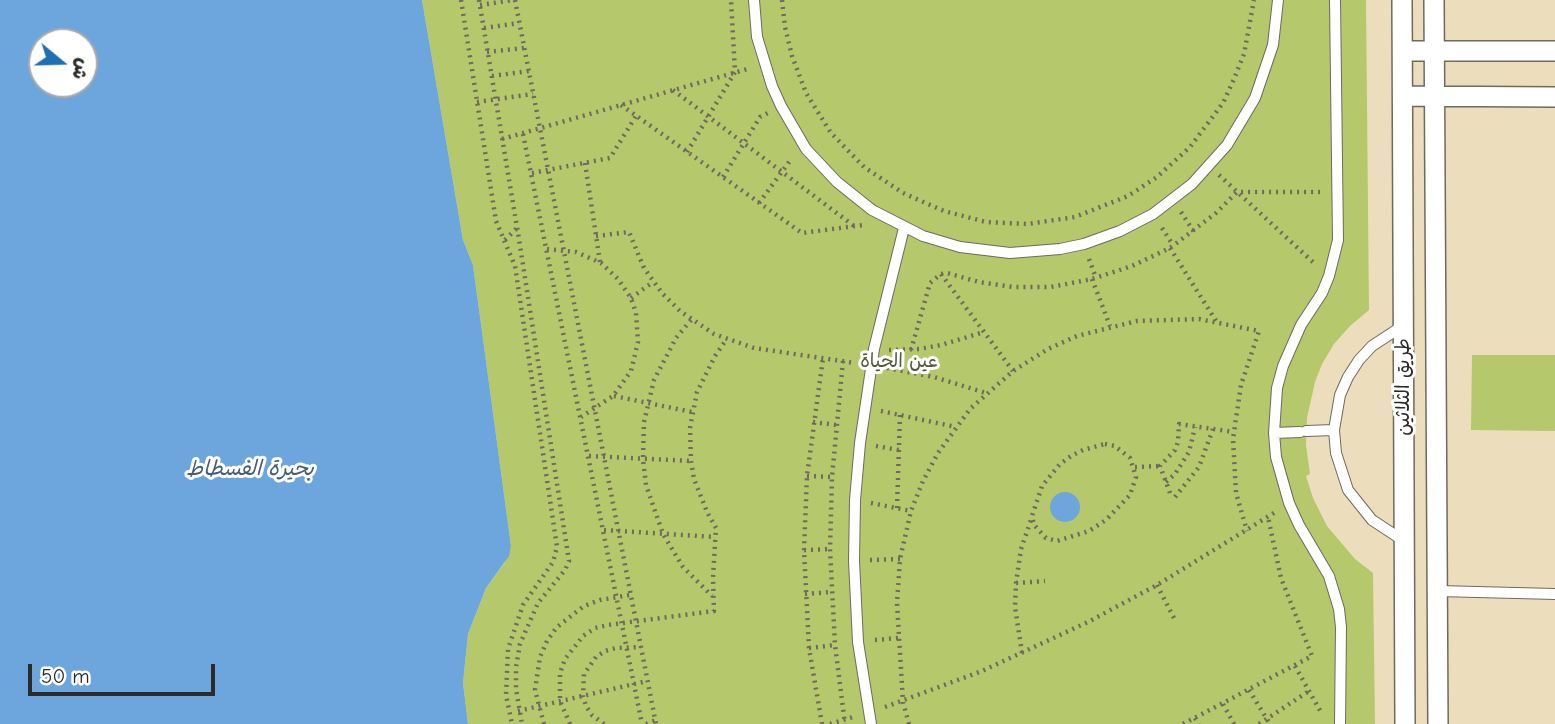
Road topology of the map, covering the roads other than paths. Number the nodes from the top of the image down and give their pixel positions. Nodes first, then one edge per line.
1 (754, 0) edge
2 (1278, 0) edge
3 (1335, 0) edge
4 (1402, 0) edge
5 (1434, 0) edge
6 (1403, 51) junction
7 (1435, 51) junction
8 (1555, 51) edge
9 (1404, 96) junction
10 (1436, 97) junction
11 (1555, 97) edge
12 (904, 228) junction
13 (1404, 324) junction
14 (1334, 430) junction
15 (1274, 433) junction
16 (1405, 541) junction
17 (1438, 592) junction
18 (1555, 594) edge
19 (871, 724) edge
20 (1340, 724) edge
21 (1405, 724) edge
22 (1438, 724) edge

1 - 12 lane
2 - 12 lane
3 - 15 lane
4 - 6 street, طريق الثلاثين
5 - 7 street, طريق الثلاثين
6 - 7 street
6 - 9 street, طريق الثلاثين
7 - 8 street
7 - 10 street, طريق الثلاثين
9 - 10 street
9 - 13 street, طريق الثلاثين
10 - 11 street
10 - 17 street, طريق الثلاثين
12 - 19 lane
13 - 14 lane
13 - 16 street, طريق الثلاثين
14 - 15 lane
14 - 16 lane
15 - 20 lane
16 - 21 street, طريق الثلاثين
17 - 18 lane
17 - 22 street, طريق الثلاثين

